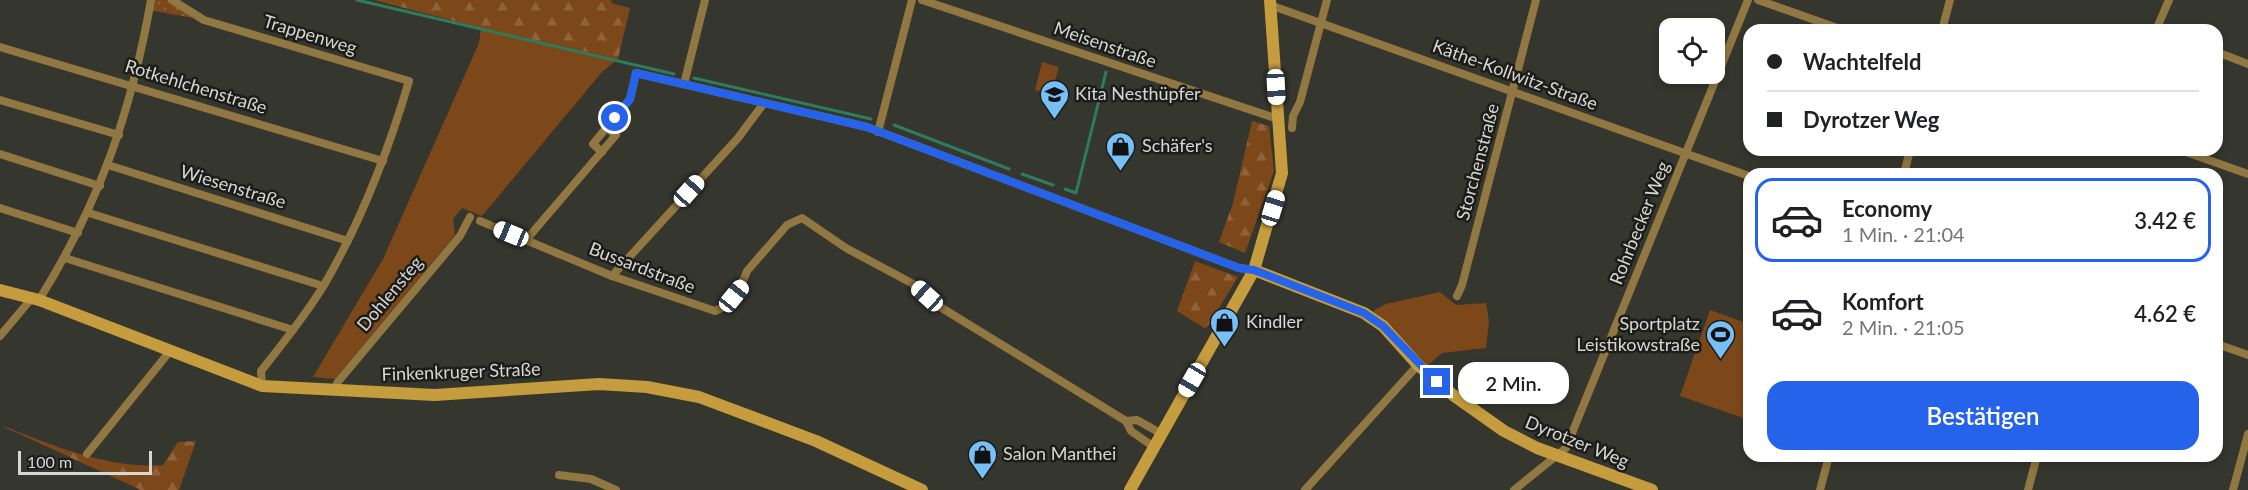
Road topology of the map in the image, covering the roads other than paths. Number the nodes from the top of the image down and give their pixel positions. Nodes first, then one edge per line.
1 (151, 0) edge
2 (172, 0) edge
3 (705, 0) edge
4 (912, 0) edge
5 (922, 0) edge
6 (1327, 0) edge
7 (1536, 0) edge
8 (1748, 0) edge
9 (1758, 0) edge
10 (1950, 0) edge
11 (2169, 0) edge
12 (1270, 2) edge
13 (1321, 23) junction
14 (1826, 24) edge
15 (1944, 24) edge
16 (2159, 24) edge
17 (0, 47) edge
18 (2223, 54) edge
19 (2248, 64) edge
20 (684, 84) junction
21 (134, 85) junction
22 (1513, 91) junction
23 (0, 100) edge
24 (764, 103) junction
25 (1278, 119) junction
26 (1292, 128) dead end
27 (878, 132) junction
28 (119, 135) junction
29 (0, 154) edge
30 (1686, 154) junction
31 (2198, 156) edge
32 (383, 162) junction
33 (108, 165) junction
34 (1743, 174) edge
35 (2248, 174) edge
36 (100, 186) junction
37 (0, 208) edge
38 (89, 213) junction
39 (470, 217) dead end
40 (480, 221) dead end
41 (78, 233) junction
42 (526, 240) junction
43 (348, 241) junction
44 (65, 258) junction
45 (1254, 270) junction
46 (612, 276) junction
47 (323, 286) junction
48 (0, 290) edge
49 (1456, 296) dead end
50 (35, 299) junction
51 (293, 330) junction
52 (0, 336) edge
53 (2223, 346) edge
54 (170, 351) junction
55 (2248, 355) edge
56 (1418, 365) junction
57 (262, 386) junction
58 (338, 391) junction
59 (1126, 421) junction
60 (1162, 434) junction
61 (2248, 434) edge
62 (1154, 447) junction
63 (87, 454) dead end
64 (1558, 456) junction
65 (1827, 462) edge
66 (2035, 462) edge
67 (559, 475) dead end
68 (616, 490) edge
69 (922, 490) edge
70 (1130, 490) edge
71 (1305, 490) edge
72 (1514, 490) edge
73 (1652, 490) edge
74 (1820, 490) edge
75 (2028, 490) edge
76 (2233, 490) edge

1 - 21 street
2 - 32 street, Trappenweg
3 - 20 street
4 - 27 street
5 - 25 street, Meisenstraße
6 - 13 street
7 - 22 street, Storchenstraße
8 - 30 street, Rohrbecker Weg
9 - 14 street
10 - 15 street
11 - 16 street
12 - 13 street, Käthe-Kollwitz-Straße
12 - 25 street
13 - 22 street, Käthe-Kollwitz-Straße
13 - 26 street
17 - 21 street, Rotkehlchenstraße
18 - 19 street
20 - 24 street
20 - 42 street
21 - 28 street
21 - 32 street, Rotkehlchenstraße
22 - 30 street, Käthe-Kollwitz-Straße
22 - 49 street, Storchenstraße
23 - 28 street
24 - 27 street
24 - 46 street
25 - 45 street
27 - 45 street
28 - 33 street
29 - 36 street
30 - 34 street, Käthe-Kollwitz-Straße
30 - 64 street, Rohrbecker Weg
31 - 35 street
32 - 43 street
33 - 36 street
33 - 43 street, Wiesenstraße
36 - 38 street
37 - 41 street
38 - 41 street
38 - 47 street
39 - 58 street, Dohlensteg
40 - 42 street, Bussardstraße
41 - 44 street
42 - 46 street, Bussardstraße
43 - 47 street
44 - 50 street
44 - 51 street
45 - 56 street, Dyrotzer Weg
45 - 60 street
46 - 59 street, Bussardstraße
47 - 51 street
48 - 50 street, Finkenkruger Straße
50 - 52 street
50 - 54 street, Finkenkruger Straße
51 - 57 street
53 - 55 street
54 - 57 street, Finkenkruger Straße
54 - 63 street
56 - 64 street, Dyrotzer Weg
56 - 71 street
57 - 58 street, Finkenkruger Straße
58 - 69 street, Finkenkruger Straße
59 - 60 street, Bussardstraße
59 - 62 street, Bussardstraße
60 - 62 street
61 - 76 street
62 - 70 street
64 - 72 street
64 - 73 street, Dyrotzer Weg
65 - 74 street
66 - 75 street
67 - 68 street

